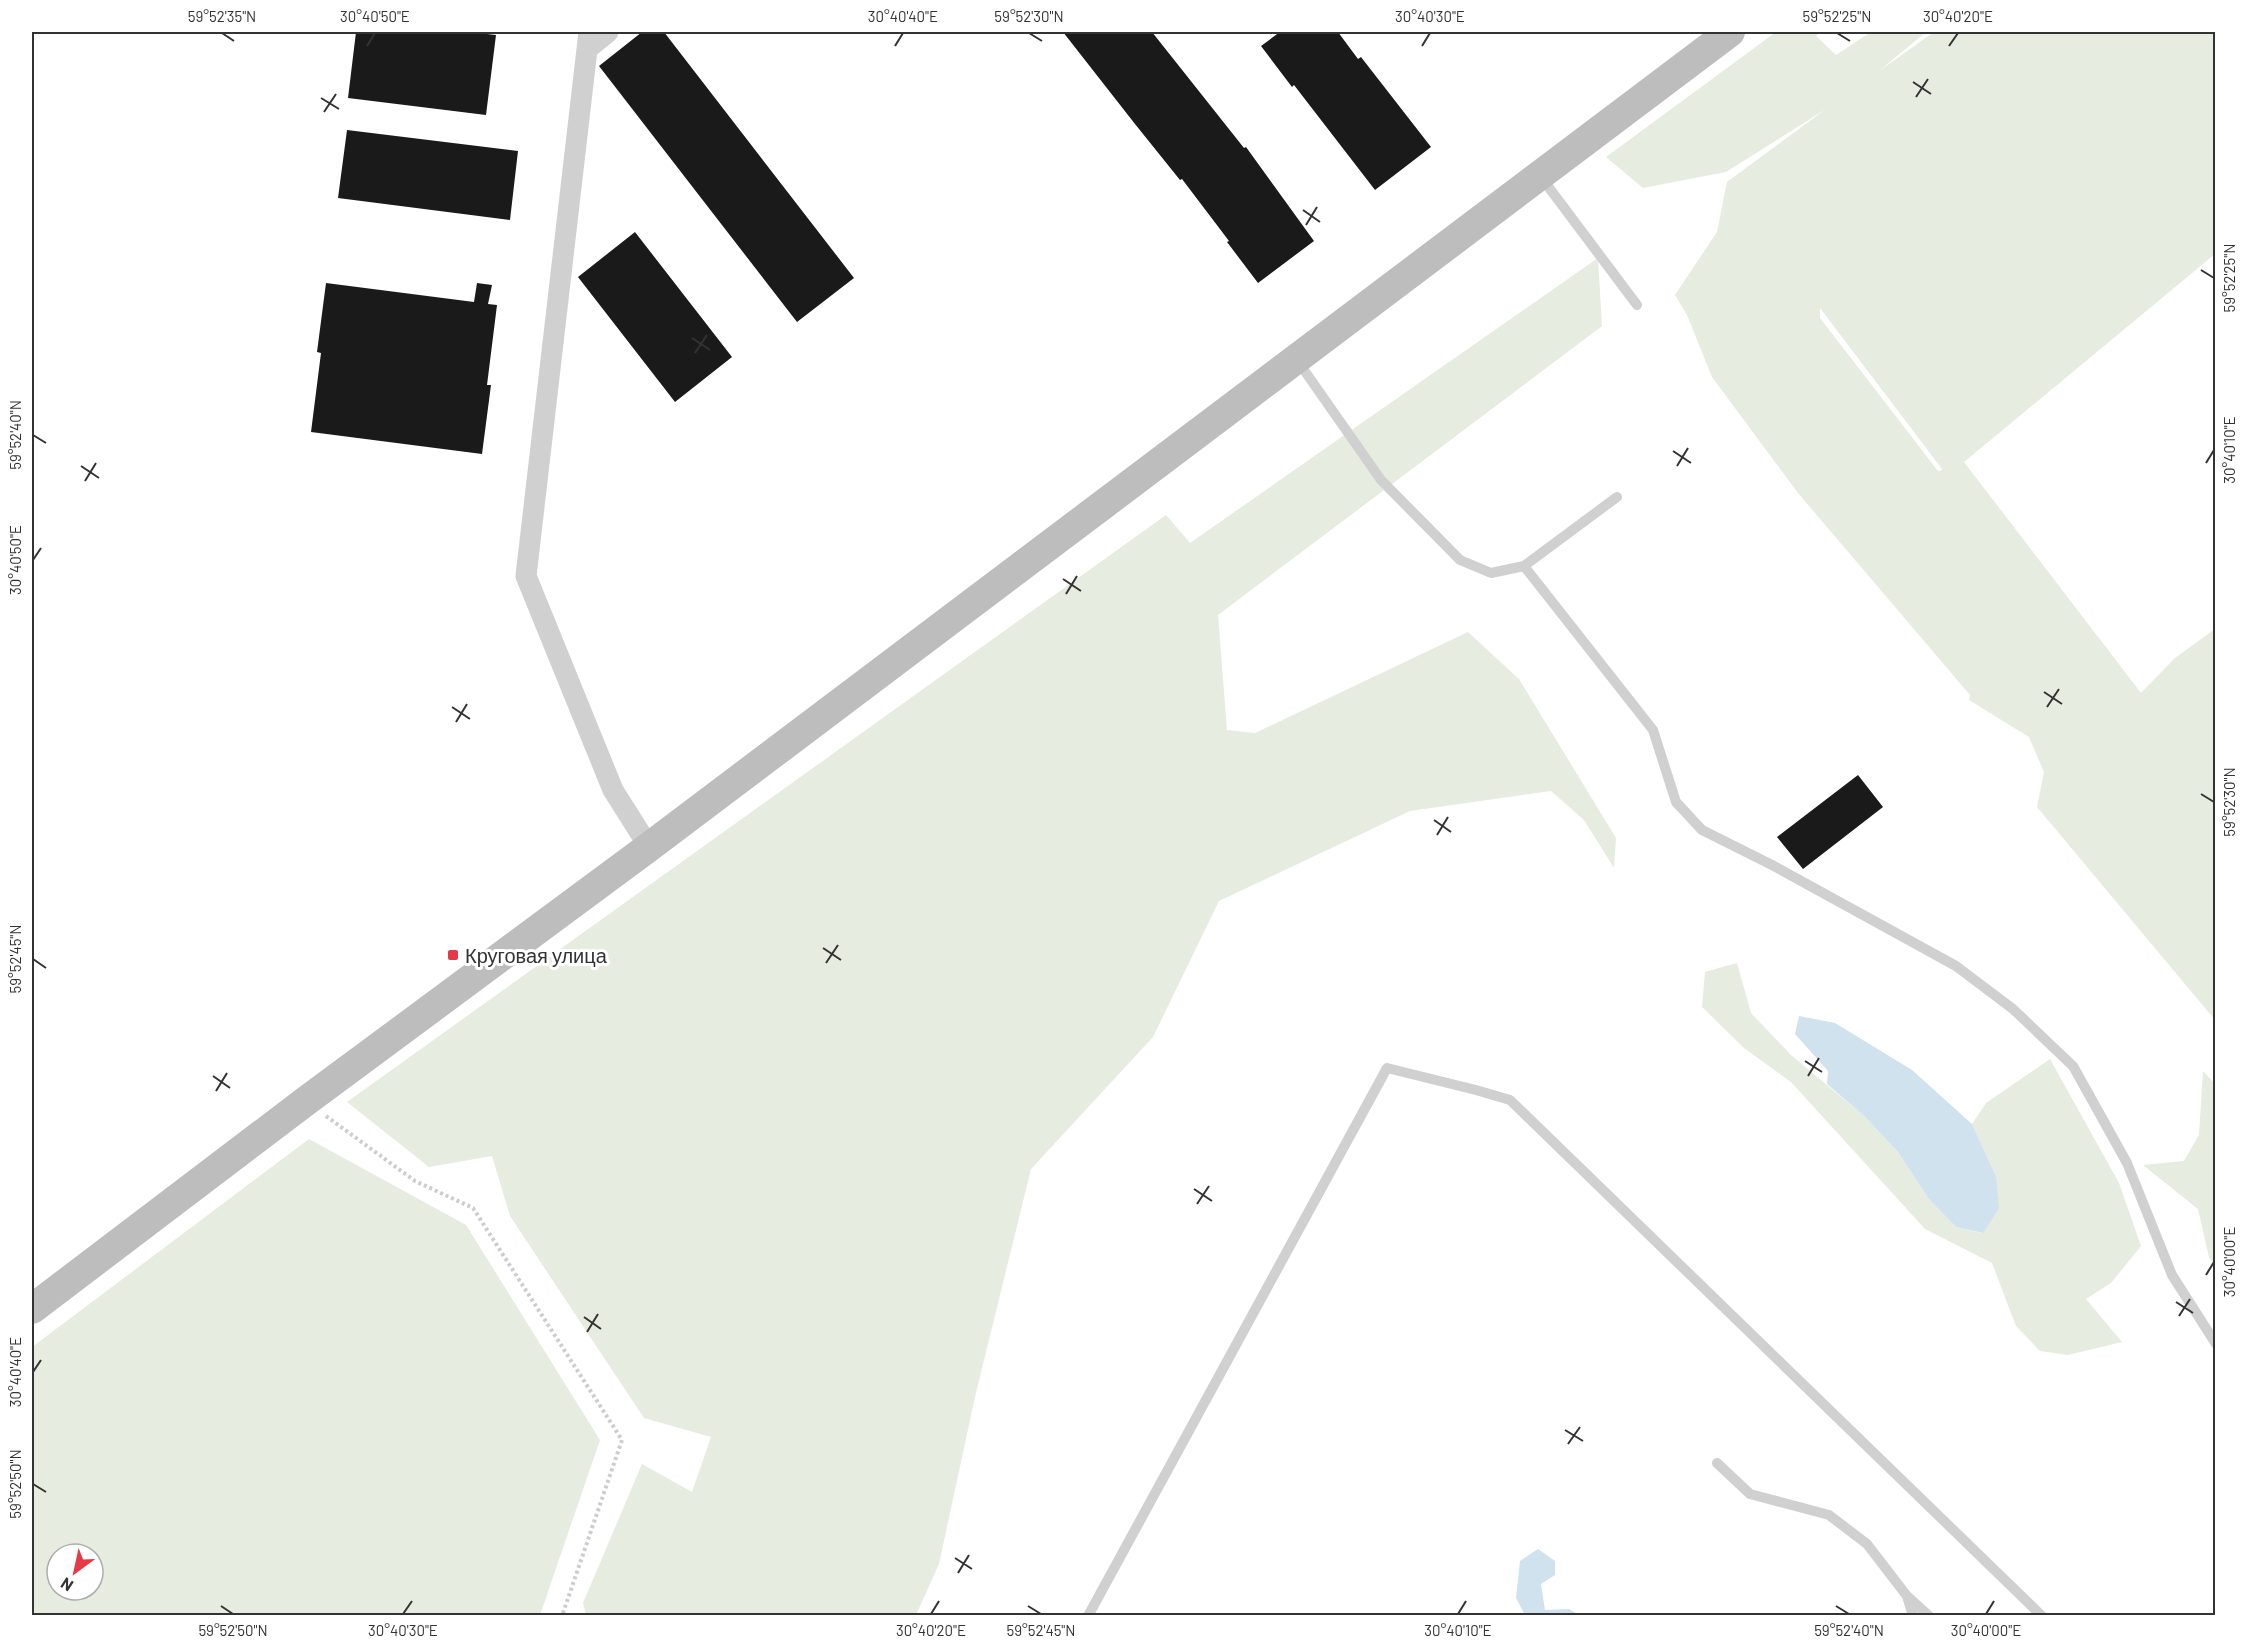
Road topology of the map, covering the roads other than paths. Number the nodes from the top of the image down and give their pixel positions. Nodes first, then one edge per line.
1 (608, 32) edge
2 (1730, 32) edge
3 (588, 40) edge
4 (1539, 174) junction
5 (1637, 305) dead end
6 (1296, 360) junction
7 (1617, 497) dead end
8 (1524, 566) junction
9 (649, 847) junction
10 (32, 1309) edge
11 (2216, 1344) edge
12 (1717, 1463) dead end
13 (1907, 1596) junction
14 (1088, 1616) edge
15 (1913, 1616) edge
16 (1929, 1616) edge
17 (2042, 1616) edge

1 - 3 street
2 - 4 main road
3 - 9 street
4 - 5 lane
4 - 6 main road
6 - 8 lane
6 - 9 main road
7 - 8 lane
8 - 11 lane
9 - 10 main road
12 - 13 lane
13 - 15 lane
13 - 16 lane
14 - 17 lane

